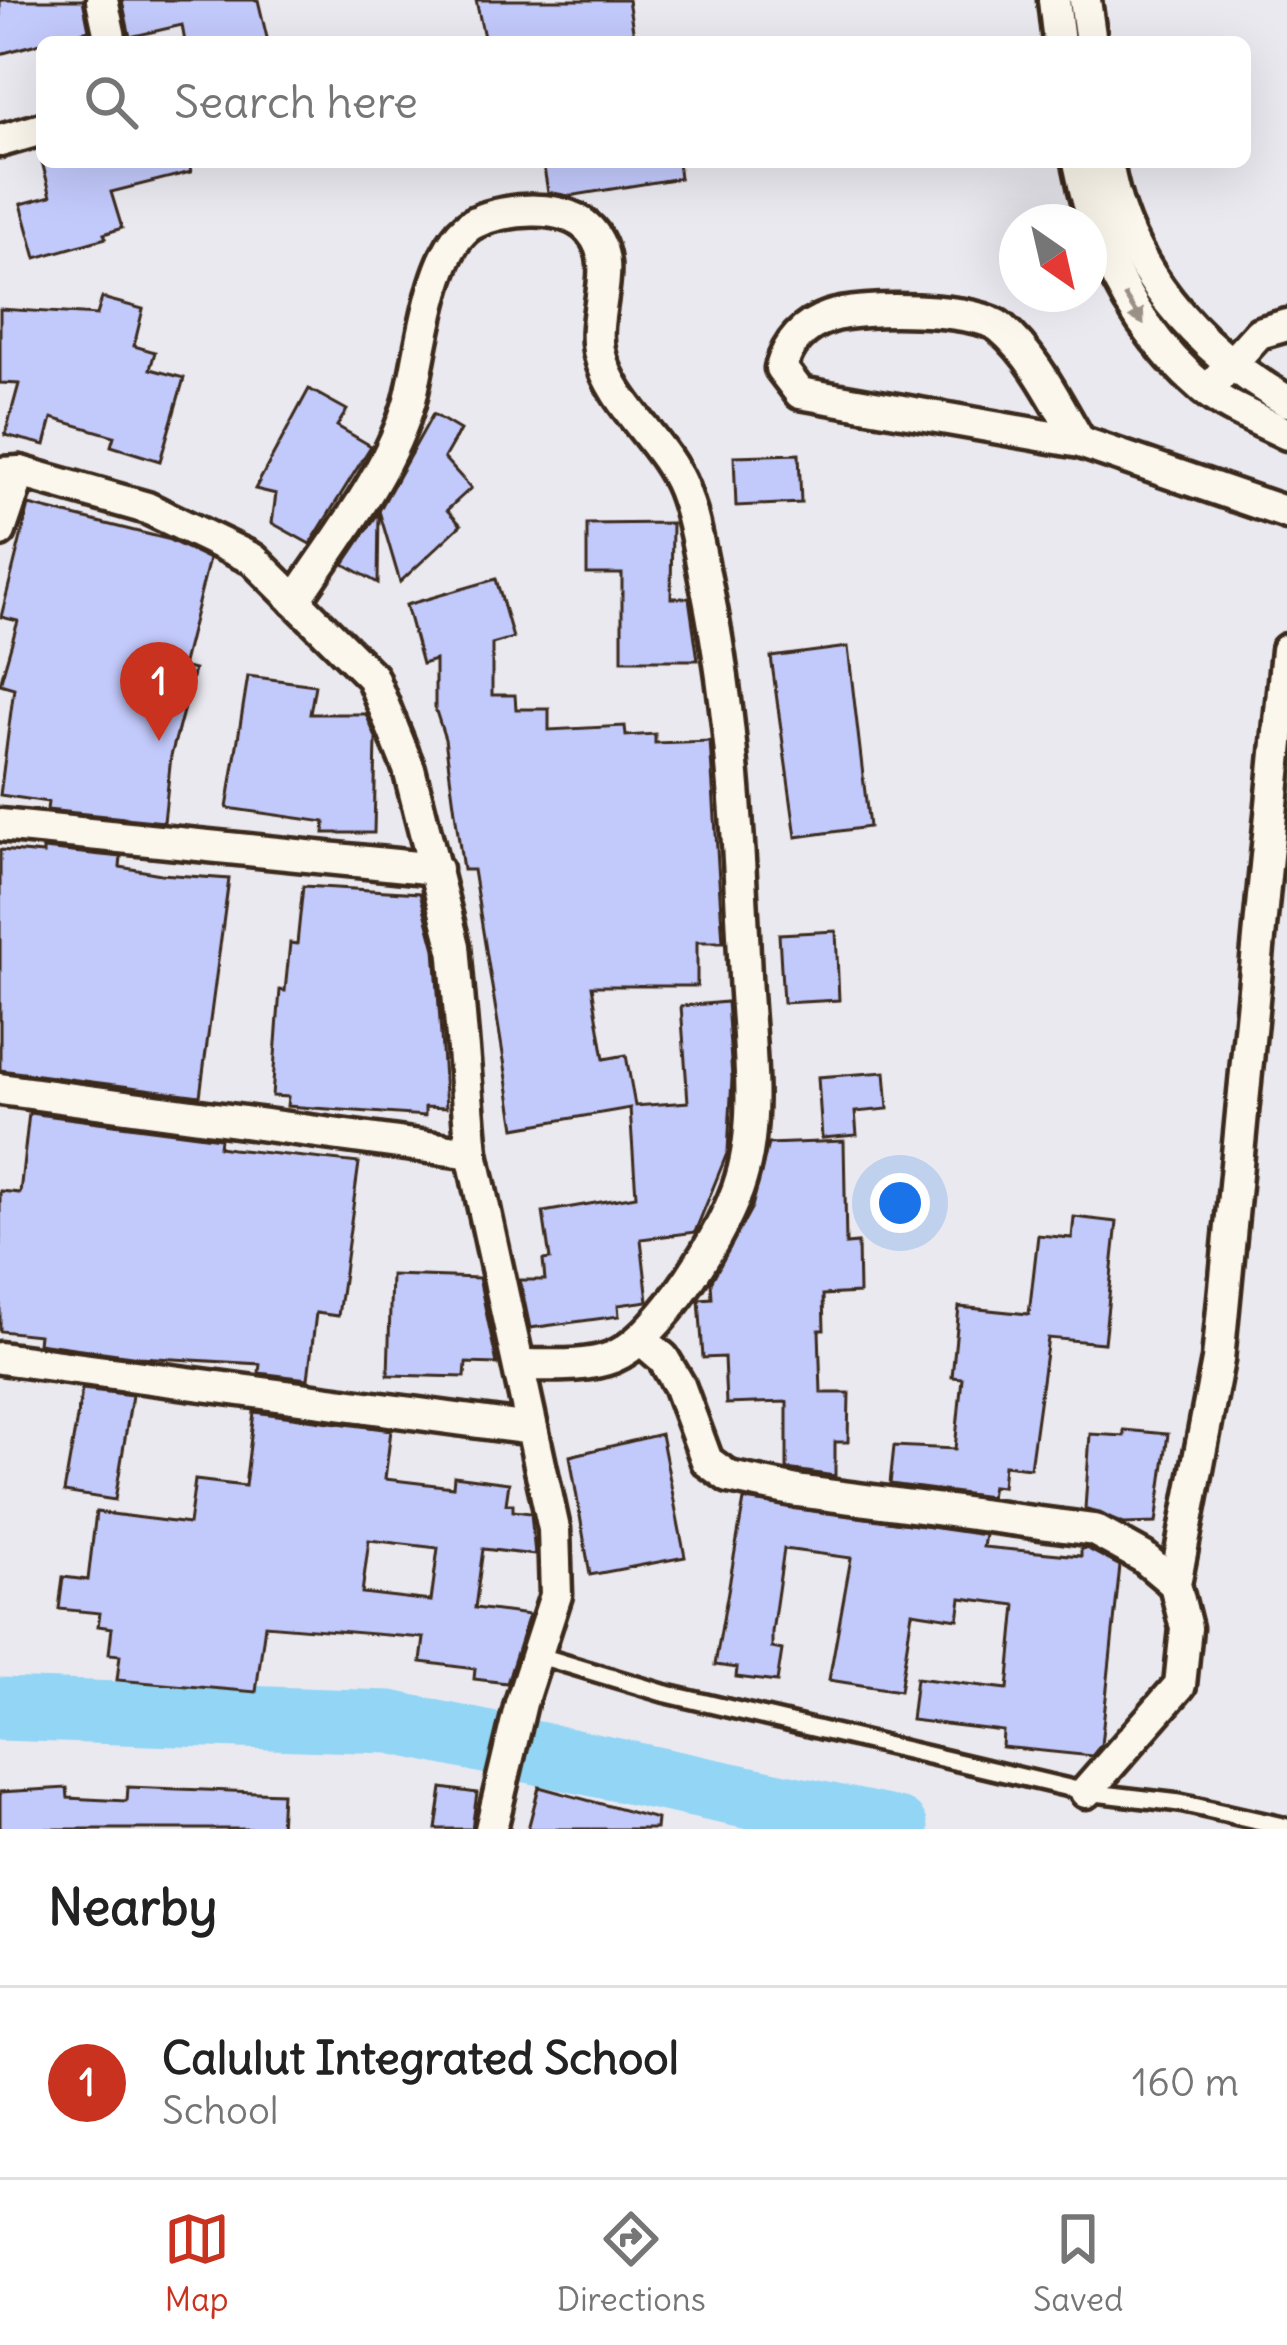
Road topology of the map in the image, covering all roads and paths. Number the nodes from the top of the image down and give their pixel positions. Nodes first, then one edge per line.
1 (102, 0) edge
2 (1054, 0) edge
3 (1085, 0) edge
4 (110, 36) edge
5 (1058, 36) edge
6 (1090, 36) edge
7 (36, 131) edge
8 (0, 141) edge
9 (1094, 168) edge
10 (1094, 168) edge
11 (1287, 325) edge
12 (1230, 364) junction
13 (1207, 392) junction
14 (1287, 401) edge
15 (1287, 434) edge
16 (1080, 442) junction
17 (10, 473) edge
18 (1287, 513) edge
19 (0, 531) edge
20 (295, 601) junction
21 (1287, 650) edge
22 (0, 825) edge
23 (436, 869) junction
24 (0, 1089) edge
25 (472, 1153) junction
26 (642, 1340) junction
27 (0, 1358) edge
28 (522, 1365) junction
29 (532, 1429) junction
30 (1175, 1584) junction
31 (540, 1655) junction
32 (1087, 1792) junction
33 (1287, 1827) edge
34 (491, 1829) edge

1 - 4 street
2 - 5 street
3 - 6 street
7 - 8 street
9 - 12 street
10 -> 13 street
11 - 12 street
12 - 13 street
12 - 14 street
13 - 15 street
16 - 16 street
16 - 18 street
17 - 19 street
17 - 20 street
20 - 23 street
20 - 26 street
21 - 30 street
22 - 23 street
23 - 25 street
24 - 25 street
25 - 28 street
26 - 28 street
26 - 30 street
27 - 29 street
28 - 29 street
29 - 31 street
30 - 32 street
31 - 32 lane
31 - 34 street
32 - 33 lane

